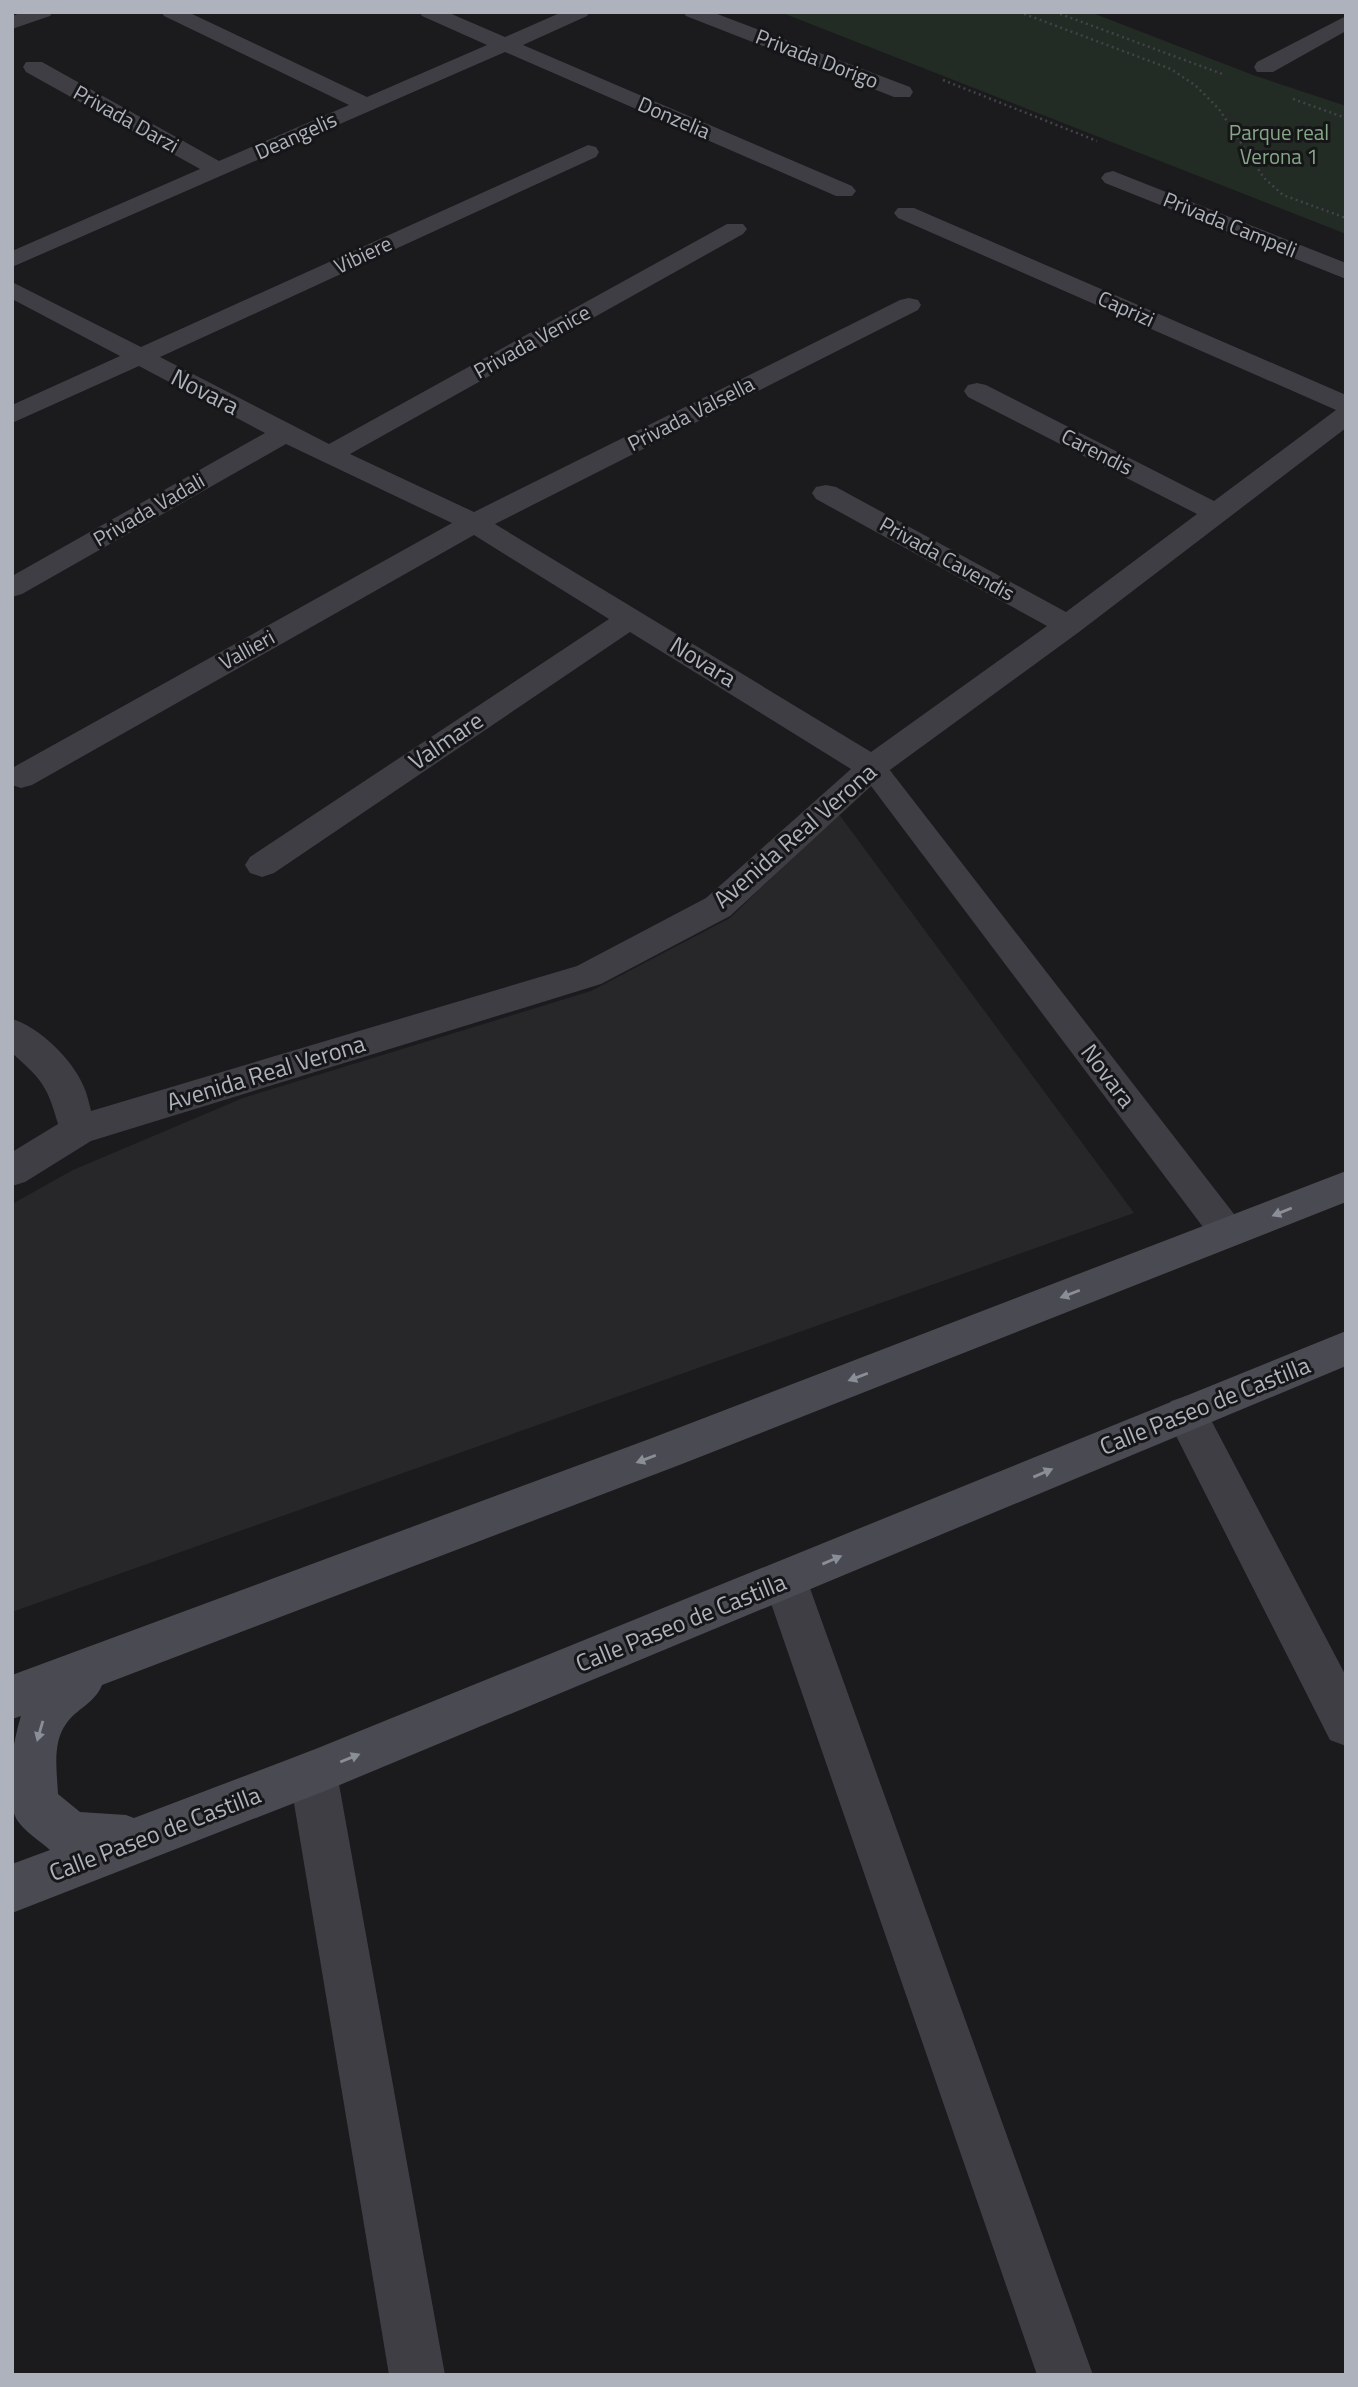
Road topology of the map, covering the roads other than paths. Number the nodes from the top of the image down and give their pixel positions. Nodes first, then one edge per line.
1 (43, 12) edge
2 (171, 12) edge
3 (429, 12) edge
4 (580, 12) edge
5 (693, 12) edge
6 (1346, 22) edge
7 (12, 23) edge
8 (505, 45) junction
9 (34, 67) dead end
10 (1265, 67) dead end
11 (902, 92) dead end
12 (366, 105) junction
13 (588, 152) dead end
14 (218, 170) junction
15 (1113, 177) dead end
16 (844, 191) dead end
17 (906, 213) dead end
18 (735, 229) dead end
19 (12, 260) edge
20 (1346, 272) edge
21 (12, 289) edge
22 (909, 305) dead end
23 (138, 358) junction
24 (977, 391) dead end
25 (1346, 405) edge
26 (12, 415) edge
27 (1346, 415) edge
28 (285, 433) junction
29 (330, 454) junction
30 (826, 493) dead end
31 (1216, 513) junction
32 (474, 523) junction
33 (12, 588) edge
34 (630, 618) junction
35 (1068, 625) junction
36 (872, 766) junction
37 (21, 778) dead end
38 (262, 865) dead end
39 (12, 1032) edge
40 (78, 1130) junction
41 (12, 1171) edge
42 (1346, 1186) edge
43 (1228, 1233) junction
44 (1346, 1348) edge
45 (1186, 1414) junction
46 (785, 1580) junction
47 (100, 1664) junction
48 (12, 1696) edge
49 (1346, 1724) edge
50 (313, 1773) junction
51 (140, 1840) junction
52 (12, 1889) edge
53 (417, 2375) edge
54 (1065, 2375) edge

1 - 7 street
2 - 12 street
3 - 8 street, Donzelia
4 - 8 street, Deangelis
5 - 11 street, Privada Dorigo
6 - 10 street
8 - 12 street, Deangelis
8 - 16 street, Donzelia
9 - 14 street, Privada Darzi
12 - 14 street, Deangelis
13 - 23 street, Vibiere
14 - 19 street, Deangelis
15 - 20 street, Privada Campeli
17 - 25 street, Caprizi
18 - 29 street, Privada Venice
21 - 23 street, Novara
22 - 32 street, Privada Valsella
23 - 26 street, Vibiere
23 - 28 street, Novara
24 - 31 street, Carendis
27 - 31 street, Avenida Real Verona
28 - 29 street, Novara
28 - 33 street, Privada Vadali
29 - 32 street, Novara
30 - 35 street, Privada Cavendis
31 - 35 street, Avenida Real Verona
32 - 34 street, Novara
32 - 37 street, Vallieri
34 - 36 street, Novara
34 - 38 street, Valmare
35 - 36 street, Avenida Real Verona
36 - 40 street, Avenida Real Verona
36 - 43 lane, Novara
39 - 40 street
40 - 41 street, Avenida Real Verona
42 -> 43 street
43 -> 47 street
44 - 45 street, Calle Paseo de Castilla
46 -> 45 street, Calle Paseo de Castilla
45 - 49 street
50 -> 46 street, Calle Paseo de Castilla
46 - 54 street
47 - 48 street
47 -> 51 street
50 - 51 street, Calle Paseo de Castilla
50 - 53 street
51 - 52 street, Calle Paseo de Castilla

